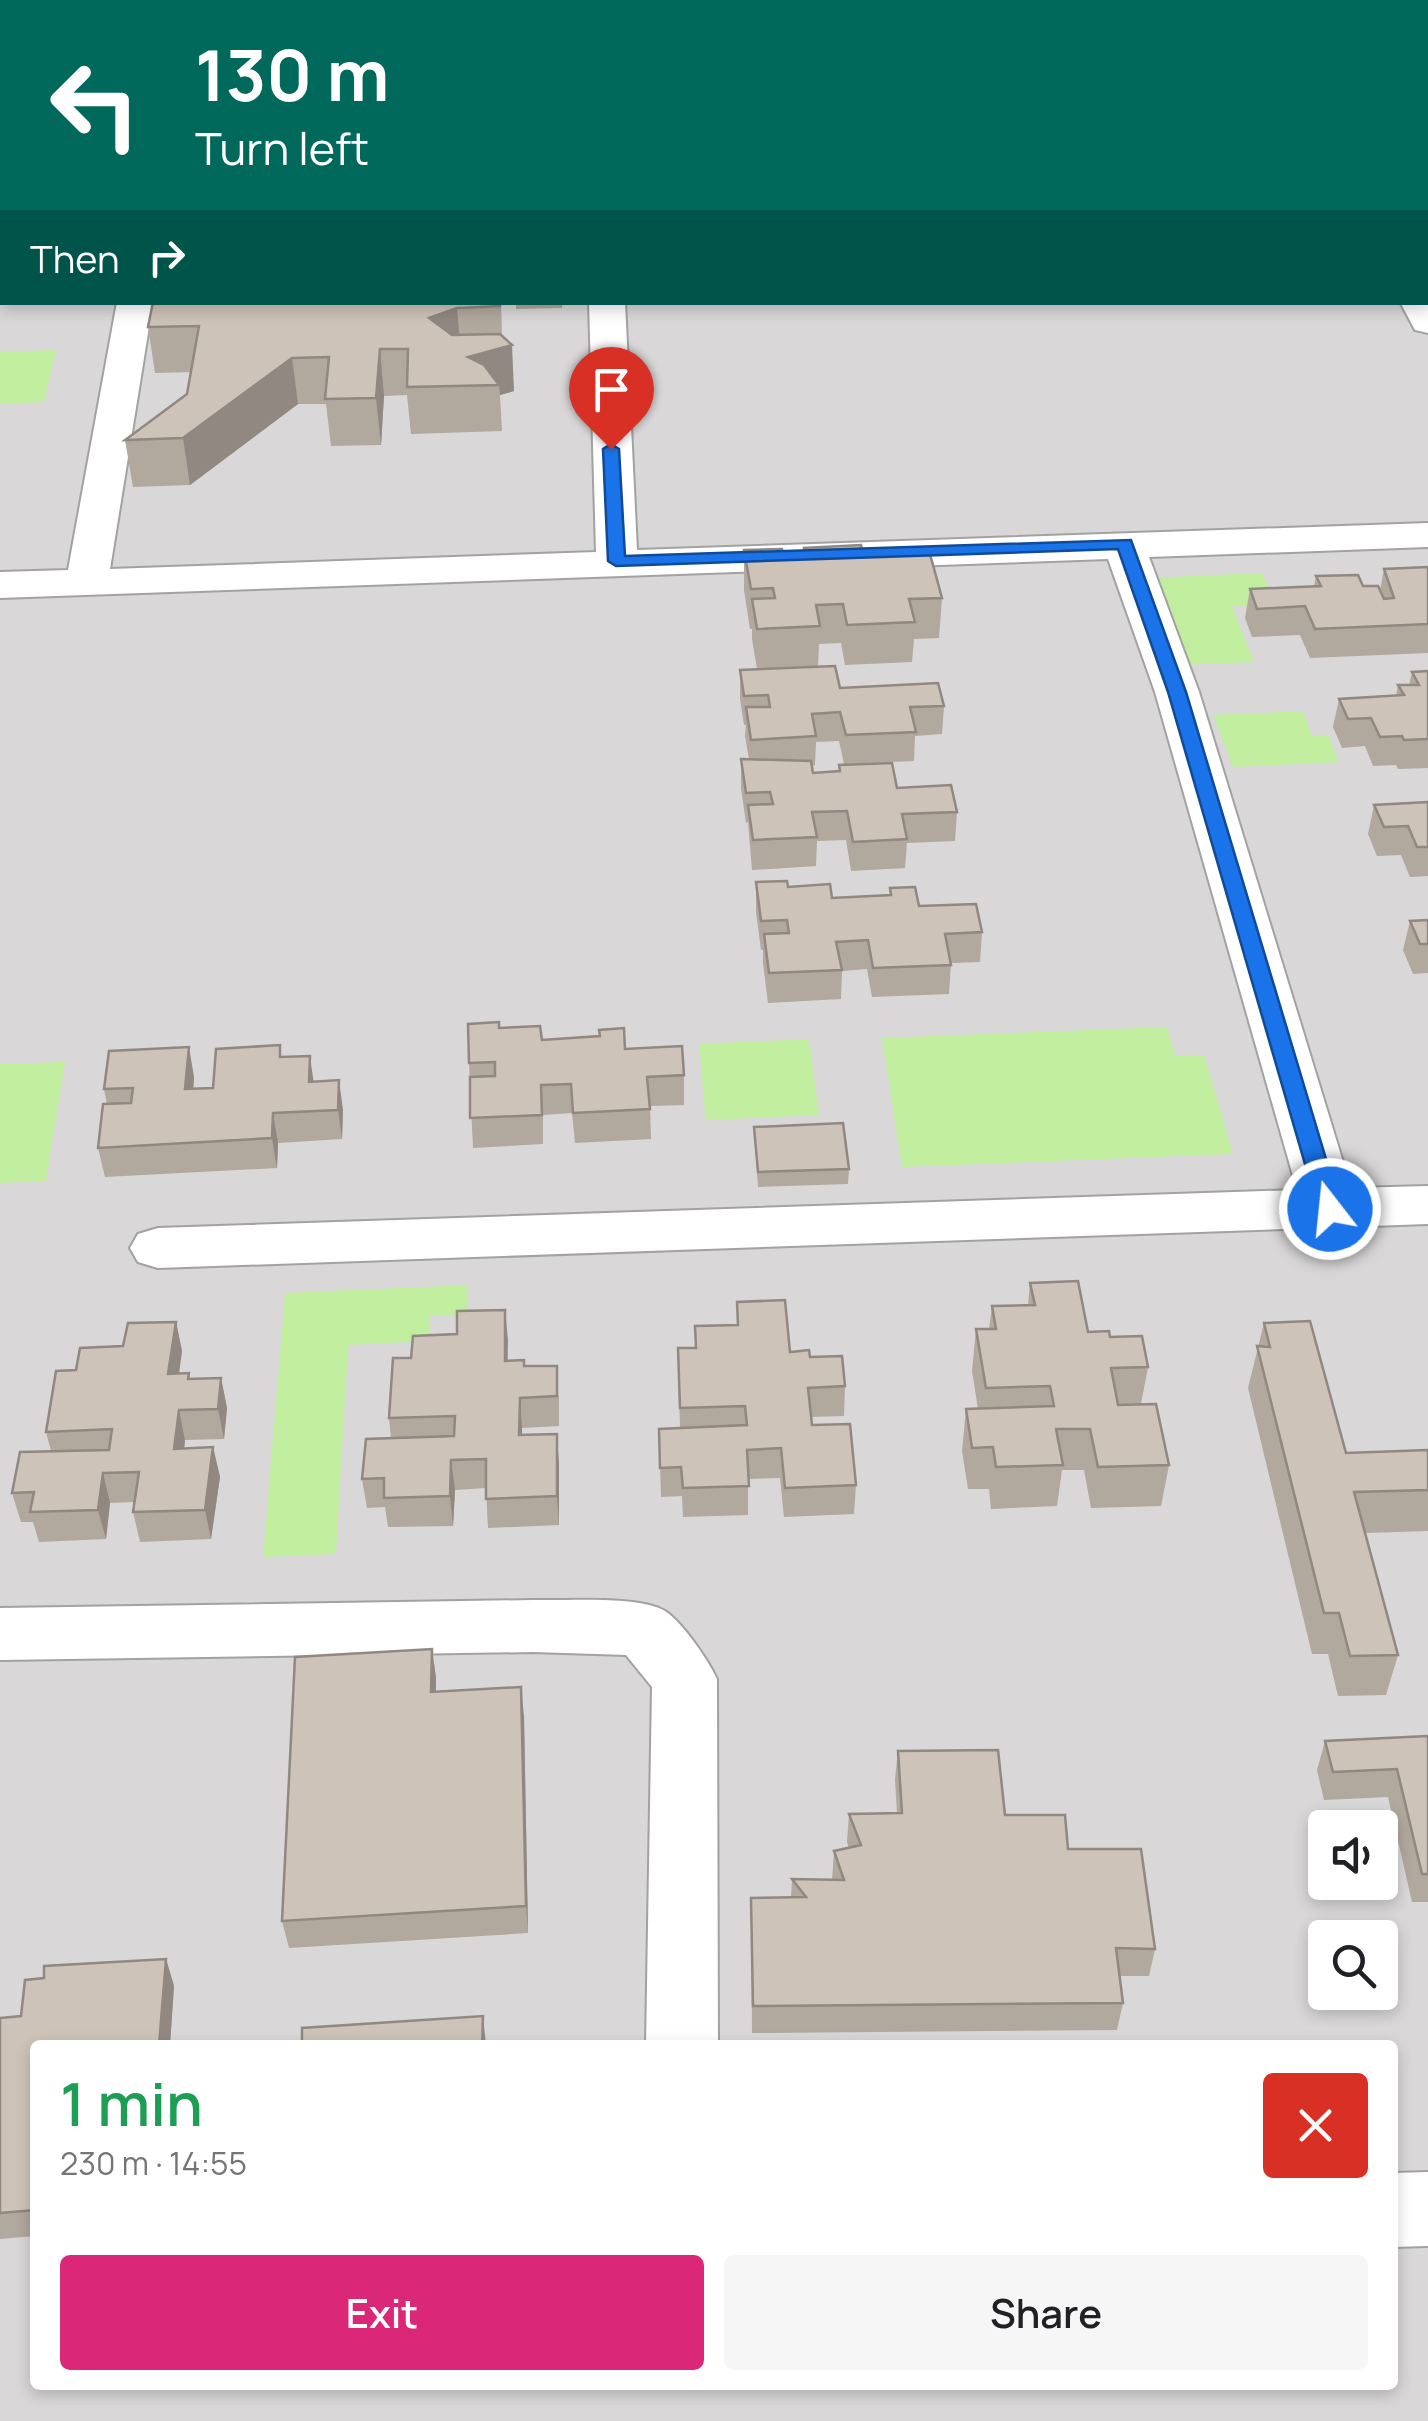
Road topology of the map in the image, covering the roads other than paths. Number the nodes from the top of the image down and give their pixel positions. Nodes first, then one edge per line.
1 (134, 305) edge
2 (606, 305) edge
3 (1428, 535) edge
4 (1124, 544) junction
5 (616, 561) junction
6 (88, 582) junction
7 (0, 585) edge
8 (1428, 1205) edge
9 (1330, 1209) junction
10 (158, 1248) dead end
11 (0, 1634) edge
12 (682, 2040) edge
13 (1428, 2209) edge
14 (1398, 2210) edge

1 - 6 street
2 - 5 street
3 - 4 street
4 - 5 street
4 - 9 street
5 - 6 street
6 - 7 street
8 - 9 street
9 - 10 street
11 - 12 street
13 - 14 street

